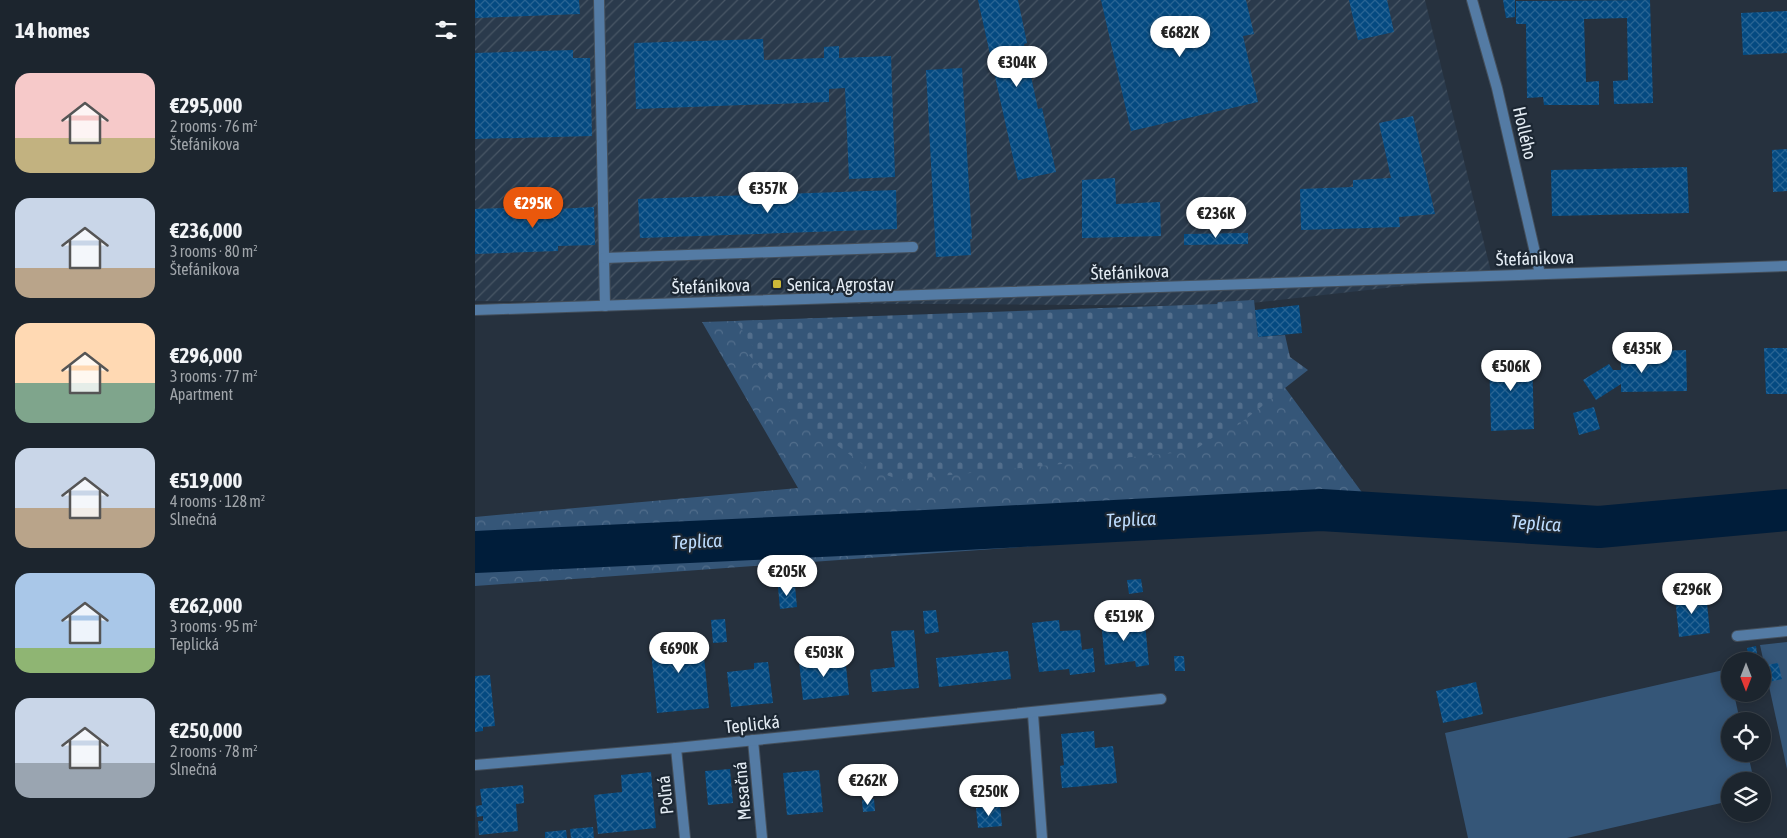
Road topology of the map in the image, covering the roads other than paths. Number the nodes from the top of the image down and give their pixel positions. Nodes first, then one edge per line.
1 (599, 0) edge
2 (1472, 0) edge
3 (913, 247) dead end
4 (604, 258) junction
5 (1787, 266) edge
6 (1540, 274) junction
7 (605, 306) junction
8 (475, 310) edge
9 (1787, 631) edge
10 (1737, 636) dead end
11 (1161, 699) dead end
12 (1033, 714) junction
13 (753, 740) junction
14 (676, 748) junction
15 (475, 765) edge
16 (685, 838) edge
17 (762, 838) edge
18 (1042, 838) edge

1 - 4 street
2 - 6 street, Hollého
3 - 4 street
4 - 7 street
5 - 6 street, Štefánikova
6 - 7 street, Štefánikova
7 - 8 street, Štefánikova
9 - 10 street
11 - 12 street, Teplická
12 - 13 street, Teplická
12 - 18 street
13 - 14 street, Teplická
13 - 17 street, Mesačná
14 - 15 street, Teplická
14 - 16 street, Poľná

